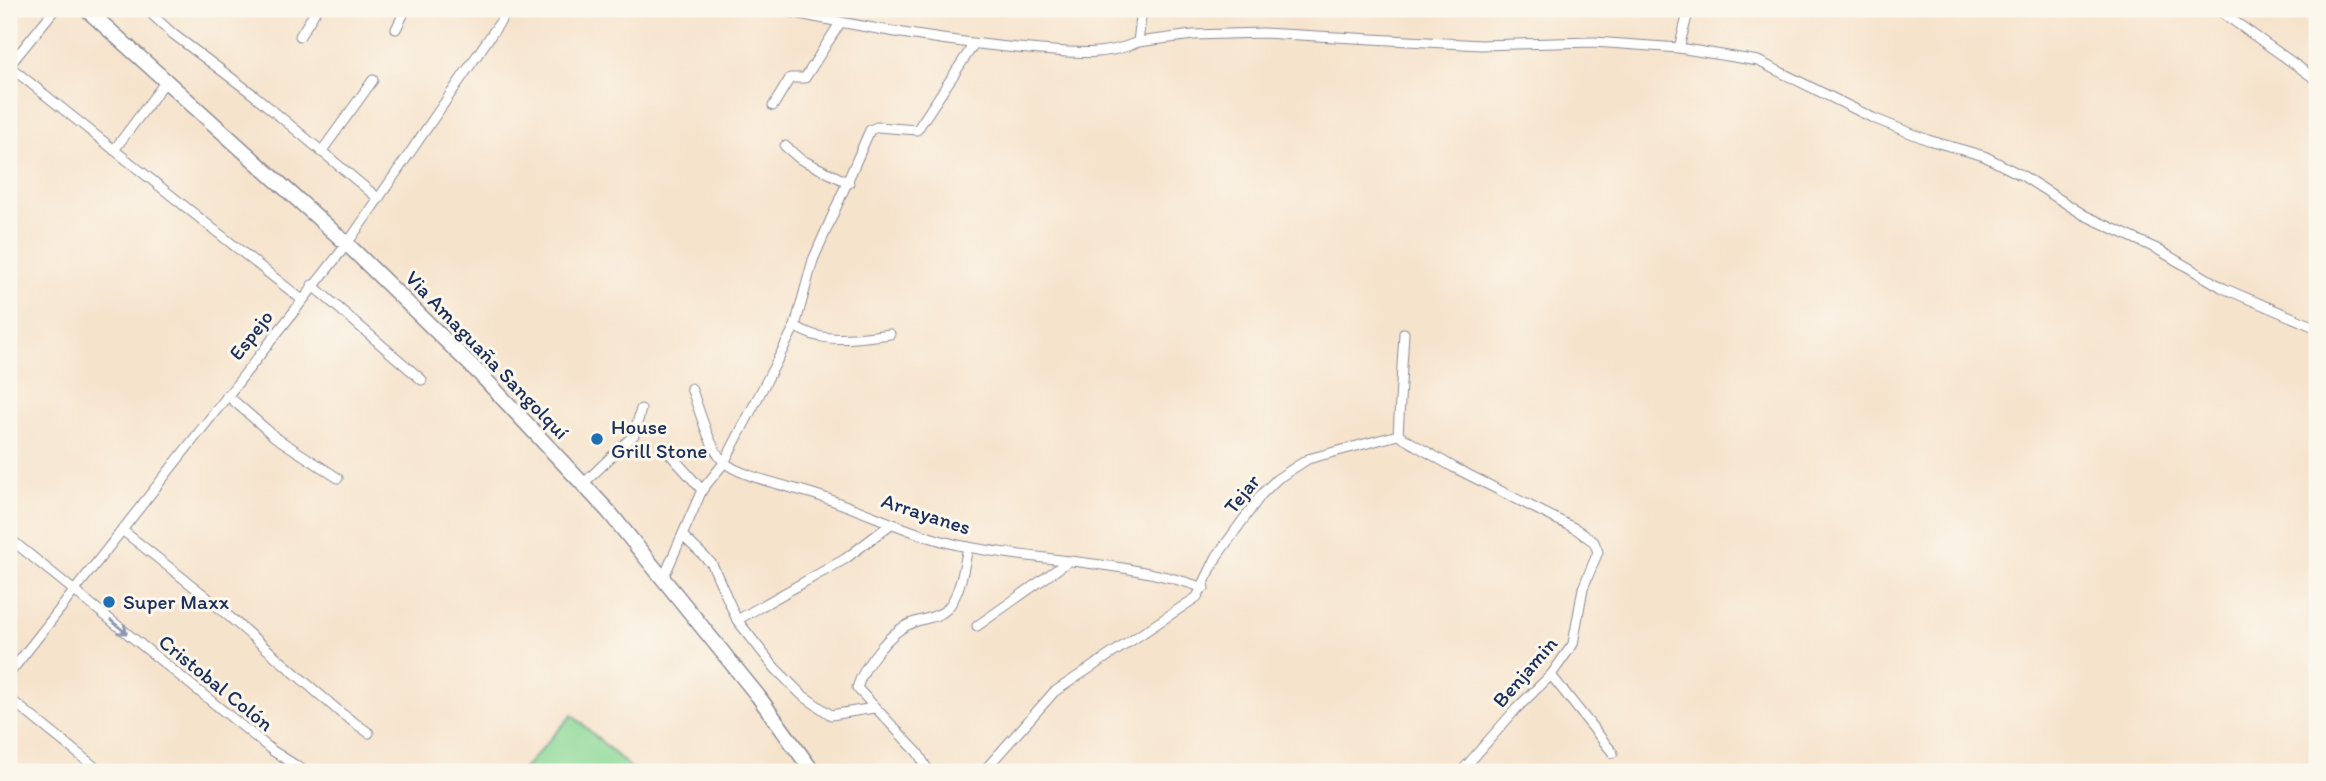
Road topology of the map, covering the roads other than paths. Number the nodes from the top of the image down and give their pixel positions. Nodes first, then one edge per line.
1 (55, 9) edge
2 (86, 9) edge
3 (146, 9) edge
4 (317, 9) edge
5 (406, 9) edge
6 (509, 9) edge
7 (776, 9) edge
8 (1142, 9) edge
9 (1689, 9) edge
10 (2217, 9) edge
11 (840, 23) junction
12 (396, 29) dead end
13 (300, 36) dead end
14 (1138, 42) junction
15 (974, 44) junction
16 (1679, 48) junction
17 (9, 66) edge
18 (166, 80) junction
19 (373, 80) dead end
20 (2317, 80) edge
21 (774, 106) dead end
22 (785, 146) dead end
23 (114, 150) junction
24 (321, 152) junction
25 (849, 183) junction
26 (379, 199) junction
27 (347, 244) junction
28 (312, 285) junction
29 (301, 299) junction
30 (794, 326) junction
31 (2317, 328) edge
32 (1404, 333) dead end
33 (890, 334) dead end
34 (422, 380) dead end
35 (691, 388) dead end
36 (227, 395) junction
37 (641, 409) dead end
38 (1398, 435) junction
39 (669, 453) dead end
40 (724, 463) junction
41 (338, 478) dead end
42 (583, 484) junction
43 (702, 490) junction
44 (891, 524) junction
45 (121, 530) junction
46 (683, 536) junction
47 (9, 538) edge
48 (968, 547) junction
49 (1069, 561) junction
50 (663, 579) junction
51 (1204, 588) junction
52 (74, 591) junction
53 (737, 620) junction
54 (977, 626) dead end
55 (9, 674) edge
56 (1551, 675) junction
57 (9, 698) edge
58 (874, 708) junction
59 (369, 733) dead end
60 (1613, 752) dead end
61 (101, 772) edge
62 (306, 772) edge
63 (813, 772) edge
64 (929, 772) edge
65 (983, 772) edge
66 (1461, 772) edge

1 - 17 street
2 - 18 highway, Via Amaguaña Sangolquí
3 - 24 street
4 - 13 street
5 - 12 street
6 - 26 street, Espejo
7 - 11 street
8 - 14 street
9 - 16 street
10 - 20 street
11 - 15 street
11 - 21 street
14 - 15 street
14 - 16 street
15 - 25 street
16 - 31 street
17 - 23 street
18 - 23 street
18 - 27 highway, Via Amaguaña Sangolquí
19 - 24 street
22 - 25 street
23 - 29 street
24 - 26 street
25 - 30 street
26 - 27 street, Espejo
27 - 28 street, Espejo
27 - 42 highway, Via Amaguaña Sangolquí
28 - 29 street, Espejo
28 - 34 street
29 - 36 street, Espejo
30 - 33 street
30 - 40 street
32 - 38 street
35 - 40 street
36 - 41 street
36 - 45 street, Espejo
37 - 42 street
38 - 51 street, Tejar
38 - 56 street, Benjamin
39 - 43 street
40 - 43 street
40 - 44 street, Arrayanes
42 - 50 highway, Via Amaguaña Sangolquí
43 - 46 street
44 - 48 street, Arrayanes
44 - 53 street
45 - 52 street, Espejo
45 - 59 street
46 - 50 street
46 - 53 street
47 - 52 street, Cristobal Colón
48 - 49 street, Arrayanes
48 - 58 street
49 - 51 street, Arrayanes
49 - 54 street
50 - 63 highway, Via Amaguaña Sangolquí
51 - 65 street, Tejar
52 - 55 street, Espejo
52 -> 62 street, Cristobal Colón
53 - 58 street
56 - 60 street
56 - 66 street, Benjamin
57 - 61 street
58 - 64 street

